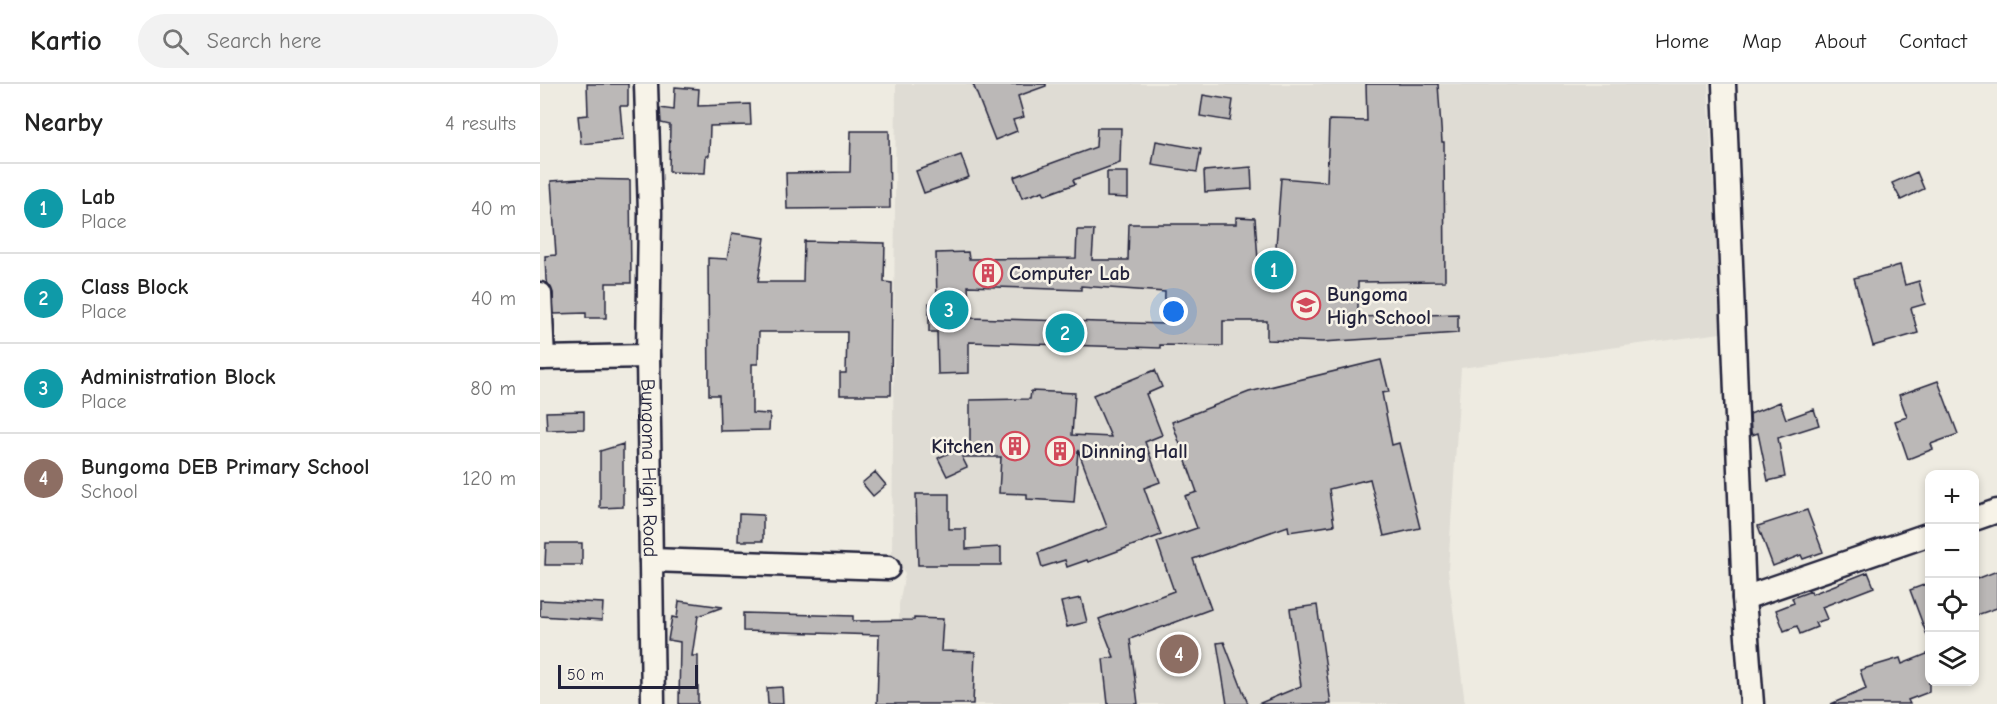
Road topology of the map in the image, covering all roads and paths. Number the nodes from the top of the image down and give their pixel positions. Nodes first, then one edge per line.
1 (646, 84) edge
2 (1724, 84) edge
3 (540, 294) edge
4 (648, 356) junction
5 (541, 358) edge
6 (1997, 511) edge
7 (1979, 517) edge
8 (1925, 535) edge
9 (651, 560) junction
10 (888, 568) dead end
11 (1744, 598) junction
12 (653, 704) edge
13 (1752, 704) edge

1 - 4 street
2 - 11 street
3 - 5 street
4 - 5 street, Bungoma High Road
4 - 9 street, Bungoma High Road
6 - 7 street
8 - 11 street
9 - 10 street, Bungoma High Road
9 - 12 street
11 - 13 street

